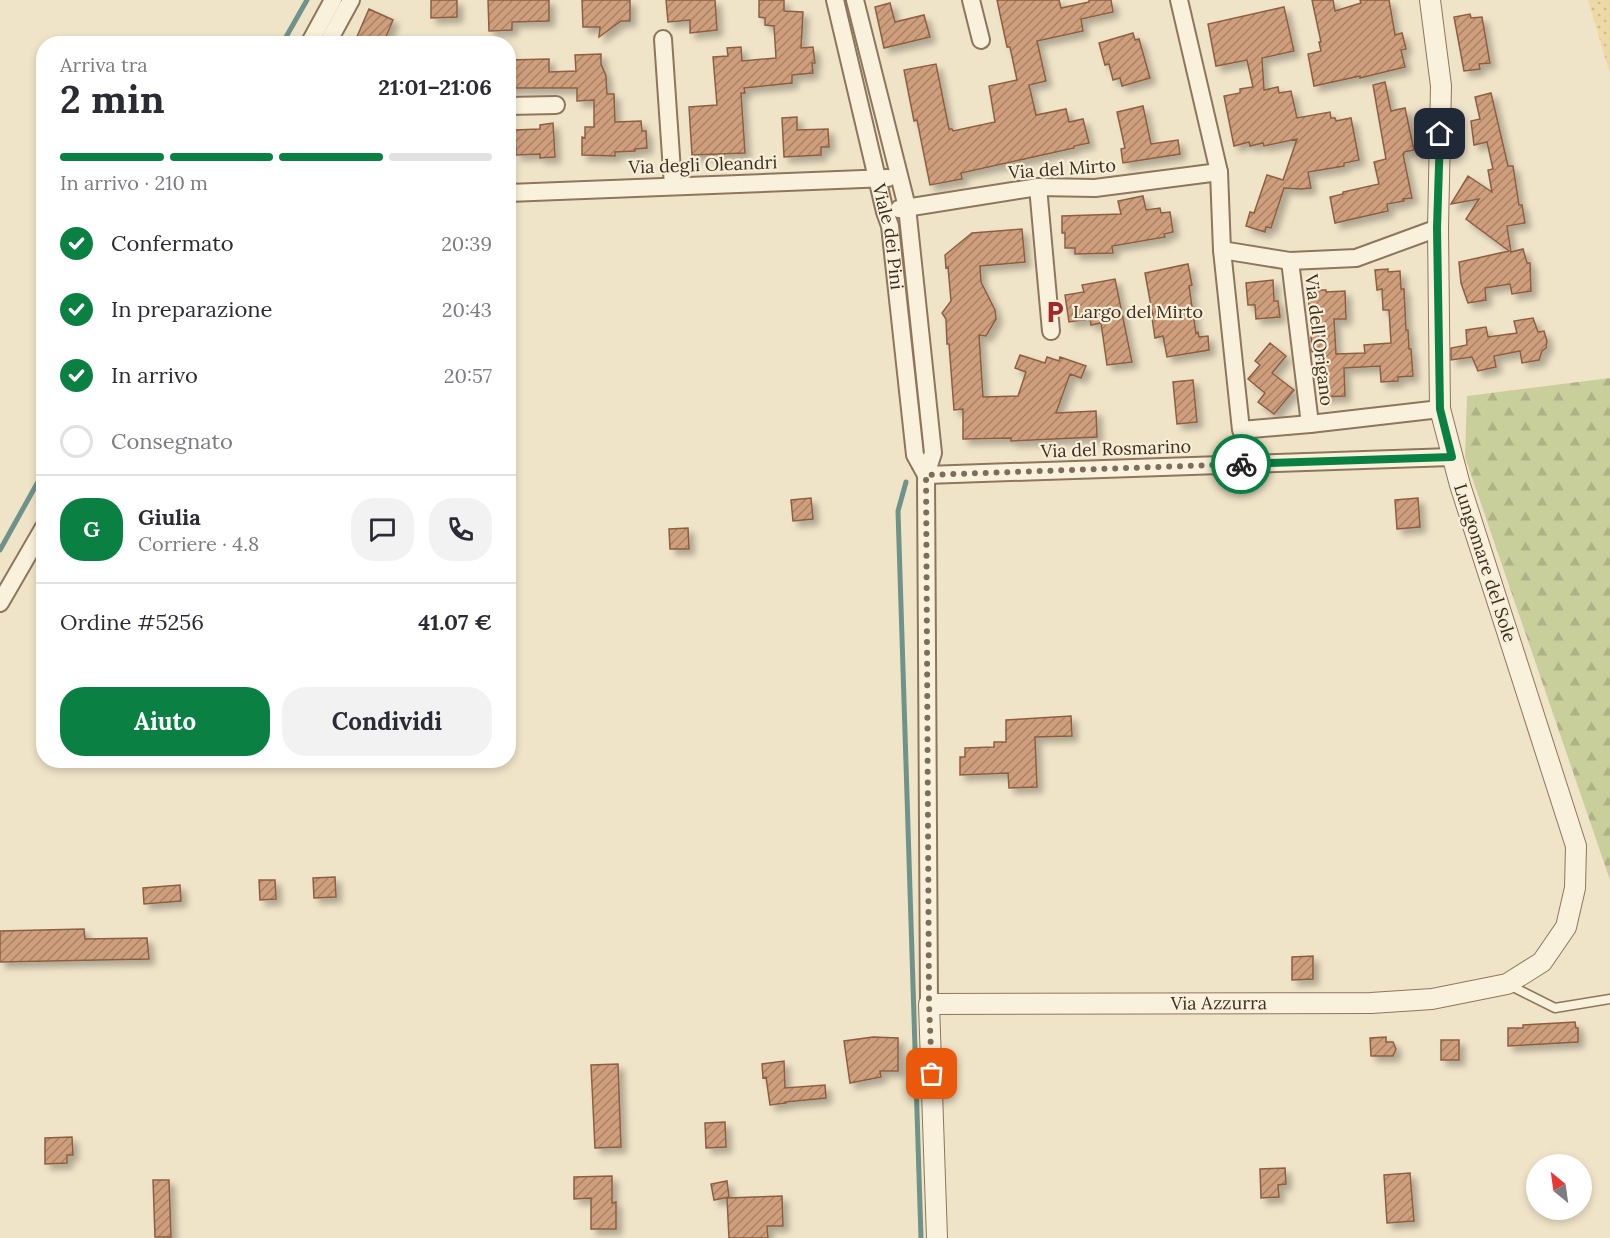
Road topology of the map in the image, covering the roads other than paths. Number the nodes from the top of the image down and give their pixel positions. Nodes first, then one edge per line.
1 (333, 0) edge
2 (351, 0) edge
3 (835, 0) edge
4 (855, 0) edge
5 (971, 0) edge
6 (1179, 0) edge
7 (1430, 0) edge
8 (313, 36) edge
9 (331, 36) edge
10 (663, 39) dead end
11 (981, 40) dead end
12 (556, 105) dead end
13 (516, 106) edge
14 (1219, 172) junction
15 (878, 178) junction
16 (900, 178) junction
17 (673, 186) junction
18 (1038, 187) junction
19 (516, 192) edge
20 (907, 207) junction
21 (885, 212) junction
22 (1437, 228) junction
23 (1222, 250) junction
24 (1290, 261) junction
25 (1051, 331) dead end
26 (1440, 409) junction
27 (1310, 424) junction
28 (1452, 457) junction
29 (926, 475) junction
30 (36, 541) edge
31 (0, 603) edge
32 (1507, 984) junction
33 (1610, 999) edge
34 (929, 1004) junction
35 (937, 1238) edge

1 - 8 street
2 - 9 street
3 - 15 street, Viale dei Pini
4 - 16 street, Viale dei Pini
5 - 11 street
6 - 14 street
7 - 22 street, Lungomare del Sole
10 - 17 street
12 - 13 street
14 - 18 street, Via del Mirto
14 - 23 street
15 - 16 street, Via degli Oleandri
15 - 17 street, Via degli Oleandri
15 - 21 street, Viale dei Pini
16 - 20 street, Viale dei Pini
17 - 19 street, Via degli Oleandri
18 - 20 street, Via del Mirto
18 - 25 street
20 - 21 street, Via del Mirto
20 - 29 street, Viale dei Pini
21 - 29 street, Viale dei Pini
22 - 24 street
22 - 26 street, Lungomare del Sole
23 - 24 street
23 - 27 street
24 - 27 street, Via dell'Origano
26 - 27 street
26 - 28 street, Lungomare del Sole
28 - 29 street, Via del Rosmarino
28 - 32 street, Lungomare del Sole
29 - 34 street, Viale dei Pini
30 - 31 street
32 - 33 lane
32 - 34 street, Via Azzurra
34 - 35 street, Viale dei Pini

